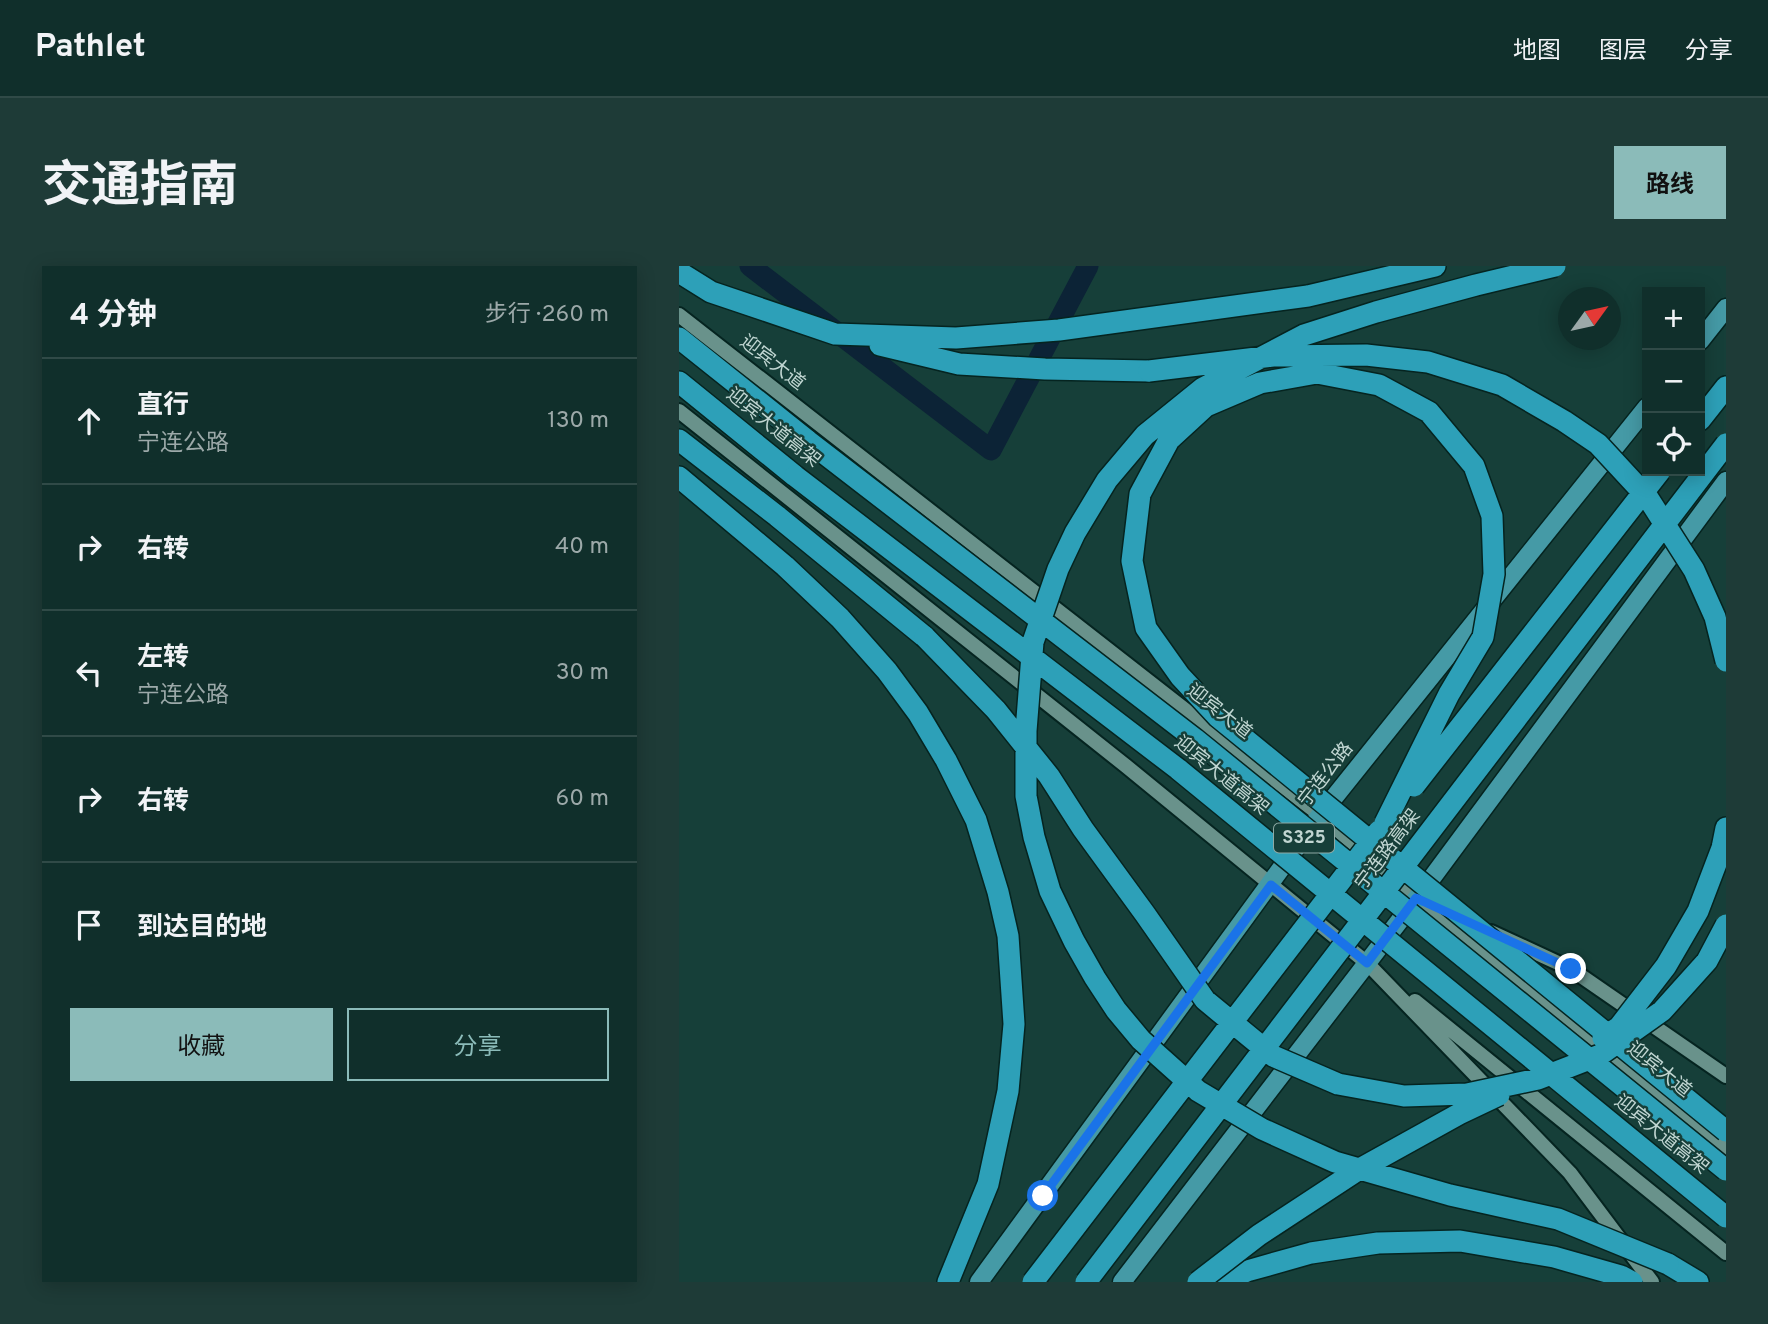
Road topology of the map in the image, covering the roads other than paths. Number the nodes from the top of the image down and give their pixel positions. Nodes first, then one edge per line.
1 (1435, 266) edge
2 (1555, 266) edge
3 (679, 272) edge
4 (1726, 308) edge
5 (679, 315) edge
6 (835, 334) junction
7 (1705, 335) edge
8 (679, 338) edge
9 (679, 382) edge
10 (1726, 387) edge
11 (679, 411) edge
12 (1642, 413) edge
13 (1705, 414) edge
14 (679, 440) edge
15 (1726, 444) edge
16 (1656, 476) edge
17 (679, 477) edge
18 (1726, 481) edge
19 (1726, 661) edge
20 (1320, 815) junction
21 (1385, 823) junction
22 (1726, 828) edge
23 (1271, 885) junction
24 (1416, 898) junction
25 (1726, 925) edge
26 (1367, 963) junction
27 (1726, 1076) edge
28 (1726, 1130) edge
29 (1726, 1150) edge
30 (1726, 1170) edge
31 (1726, 1217) edge
32 (1726, 1253) edge
33 (947, 1282) edge
34 (979, 1282) edge
35 (1033, 1282) edge
36 (1086, 1282) edge
37 (1122, 1282) edge
38 (1198, 1282) edge
39 (1223, 1282) edge
40 (1632, 1282) edge
41 (1652, 1282) edge
42 (1698, 1282) edge

1 - 6 highway
2 - 42 highway, bridge
3 - 6 highway
4 - 7 main road
5 - 20 main road, 迎宾大道
6 - 19 highway, bridge
8 - 30 highway, 迎宾大道高架, bridge
9 - 31 highway, 迎宾大道高架, bridge
10 - 13 highway
11 - 23 main road
12 - 20 main road, 宁连公路 / S325
14 - 25 highway, bridge
15 - 36 highway, 宁连路高架, bridge
16 - 21 highway, 宁连路高架, bridge
17 - 33 highway
18 - 24 main road
20 - 23 main road, 宁连公路 / S325
20 - 24 main road, 迎宾大道
21 - 28 highway, bridge
21 - 35 highway, 宁连路高架, bridge
22 - 38 highway, bridge
23 - 26 main road
23 - 34 main road, 宁连公路 / S325
24 - 26 main road
24 - 27 main road
24 - 29 main road, 迎宾大道
26 - 32 main road
26 - 37 main road
26 - 41 main road
39 - 40 highway

